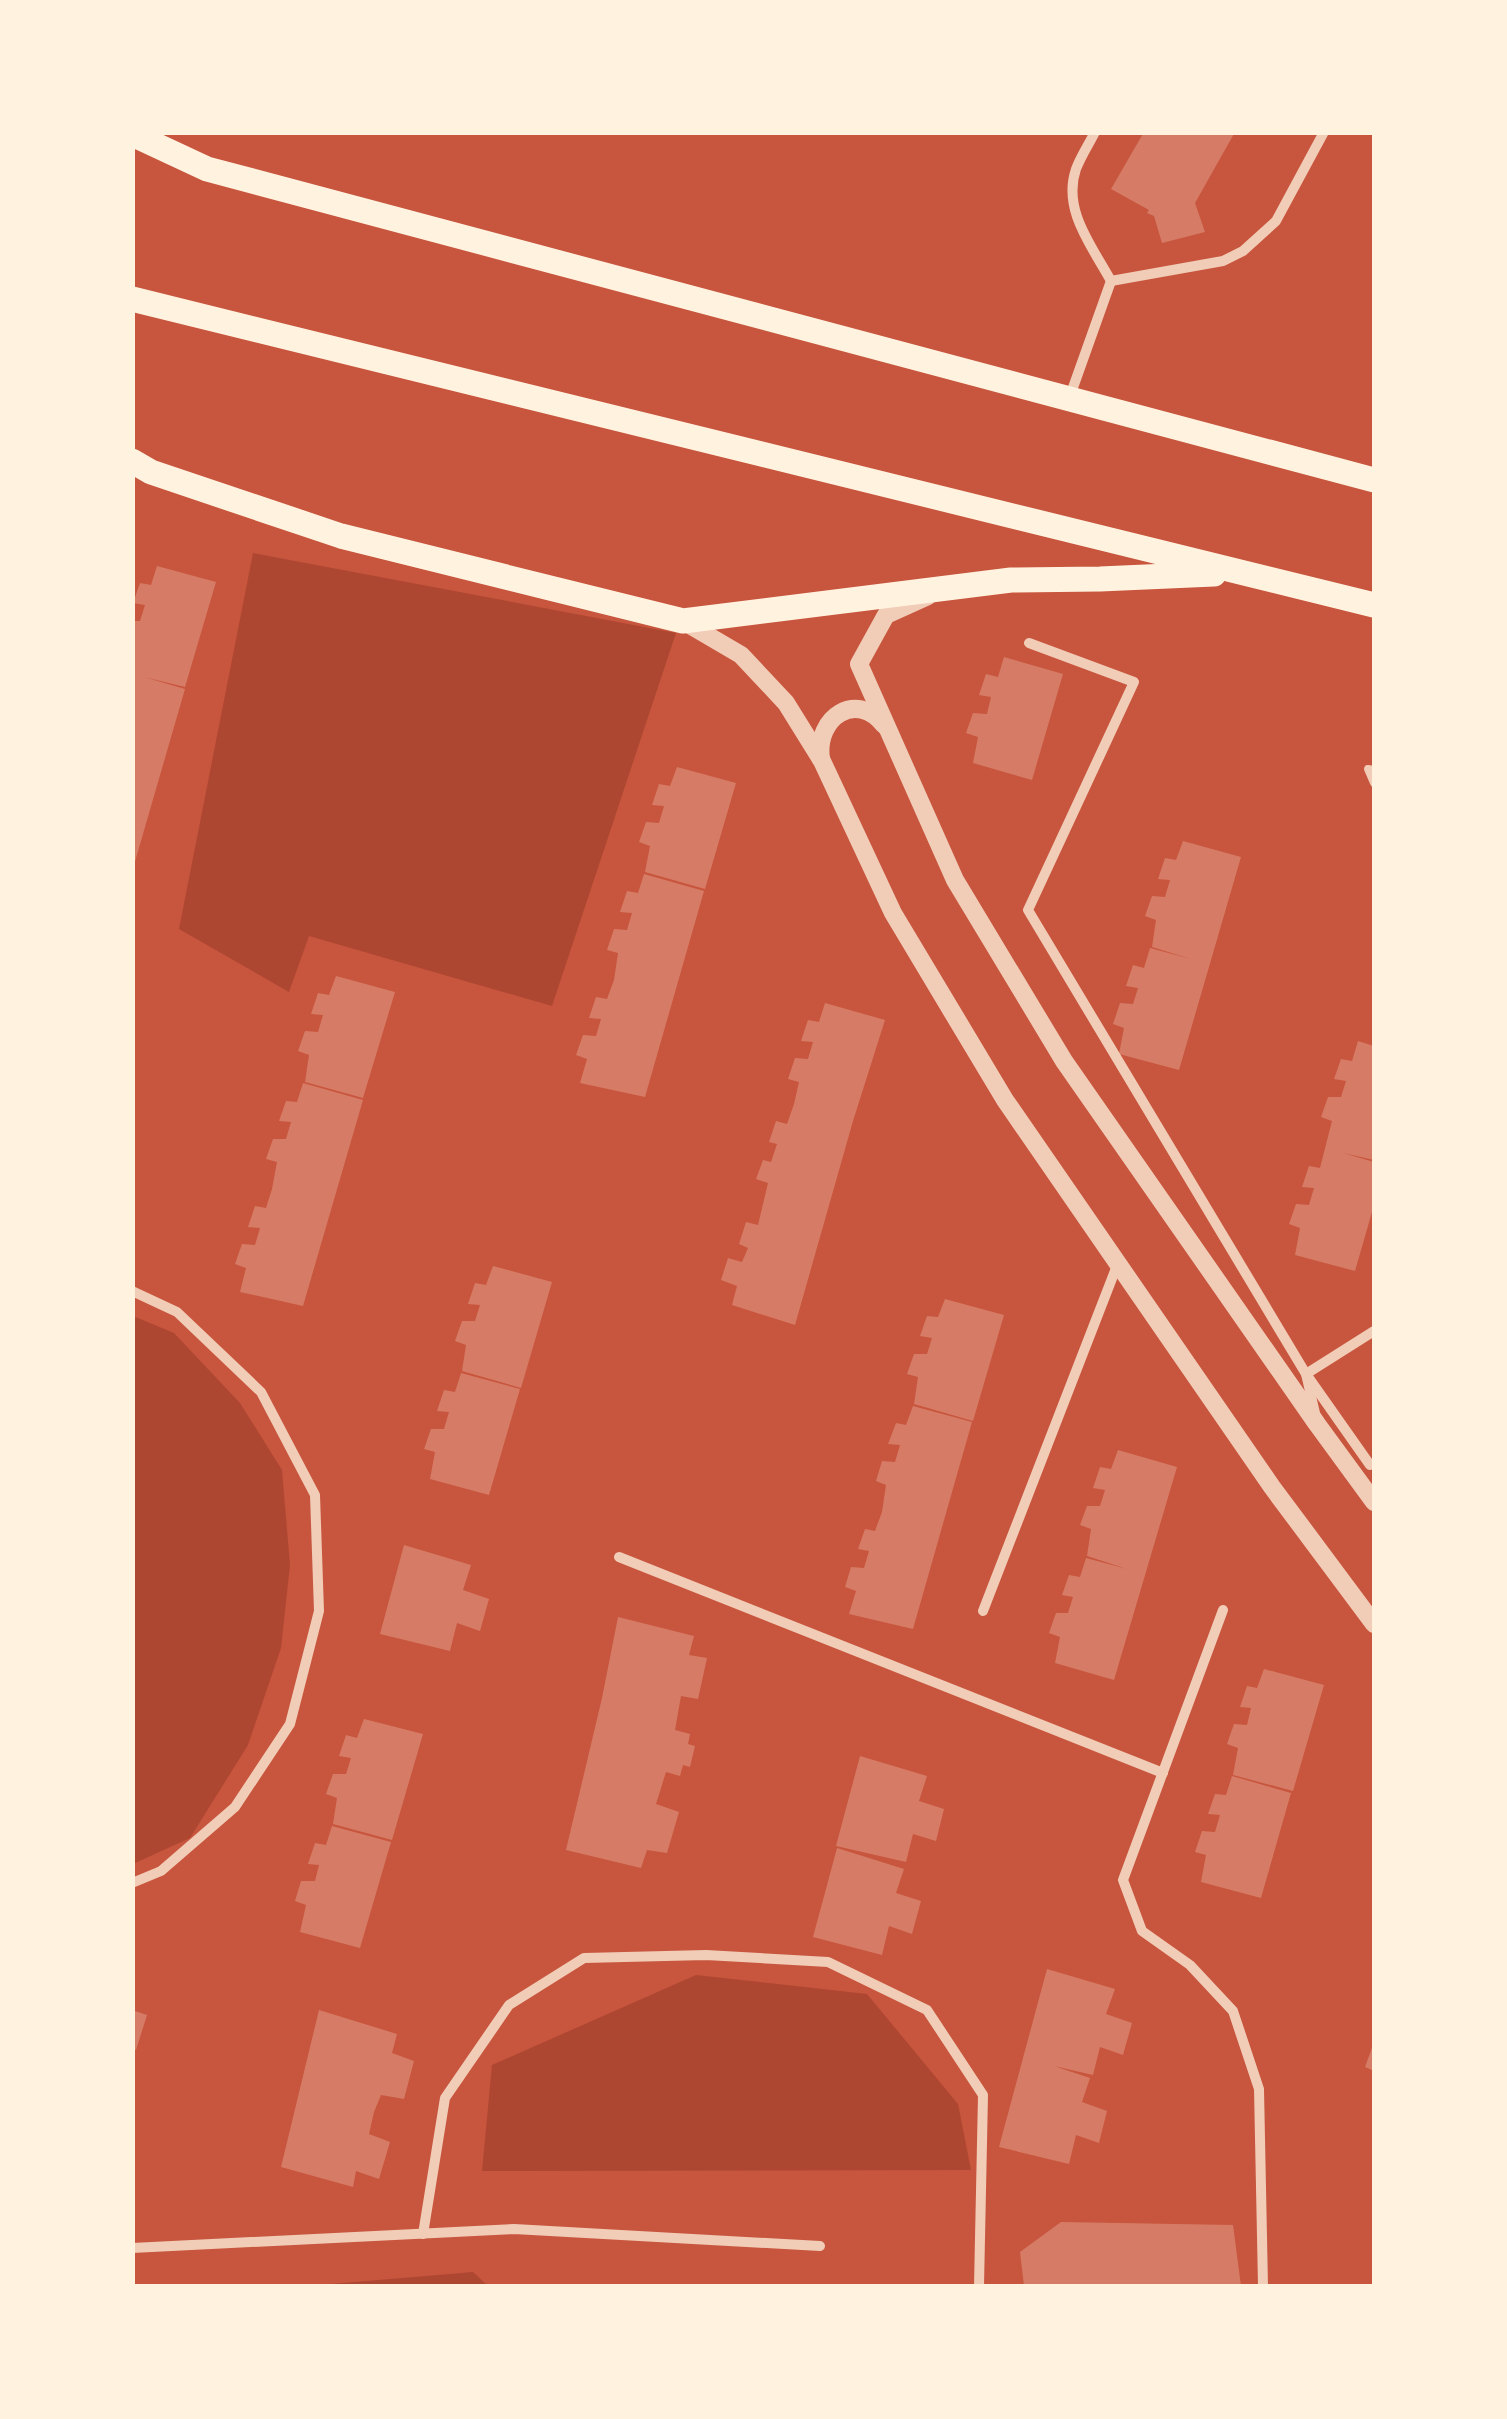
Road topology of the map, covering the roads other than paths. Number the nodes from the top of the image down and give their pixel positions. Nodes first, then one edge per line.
1 (1095, 132) edge
2 (1324, 132) edge
3 (132, 134) edge
4 (132, 151) edge
5 (207, 169) junction
6 (1111, 281) junction
7 (132, 299) edge
8 (1069, 398) junction
9 (138, 469) edge
10 (1374, 480) edge
11 (1244, 573) junction
12 (946, 587) junction
13 (1374, 604) edge
14 (683, 622) junction
15 (1029, 643) dead end
16 (888, 730) junction
17 (822, 760) junction
18 (1374, 770) edge
19 (1374, 783) edge
20 (1118, 1263) junction
21 (132, 1292) edge
22 (1374, 1331) edge
23 (1306, 1374) junction
24 (1317, 1424) junction
25 (1370, 1464) dead end
26 (1374, 1502) edge
27 (619, 1558) dead end
28 (983, 1610) dead end
29 (1223, 1610) dead end
30 (1374, 1624) edge
31 (1163, 1773) junction
32 (132, 1883) edge
33 (423, 2234) junction
34 (820, 2246) dead end
35 (132, 2248) edge
36 (980, 2286) edge
37 (1263, 2286) edge

1 - 6 street
2 - 6 street
3 - 5 main road
4 - 5 main road
5 - 8 main road
6 - 8 street
7 - 11 main road
8 - 10 main road
9 - 14 main road
11 - 12 main road
11 - 13 main road
12 - 14 main road
12 - 16 street
14 - 17 street
15 - 23 street
16 - 17 street
16 - 24 street
17 - 20 street
18 - 19 lane
20 - 28 street
20 - 30 street
21 - 32 street
22 - 23 street
23 - 24 street
23 - 25 street
24 - 26 street
27 - 31 street
29 - 31 street
31 - 37 street
33 - 34 street
33 - 35 street
33 - 36 street

